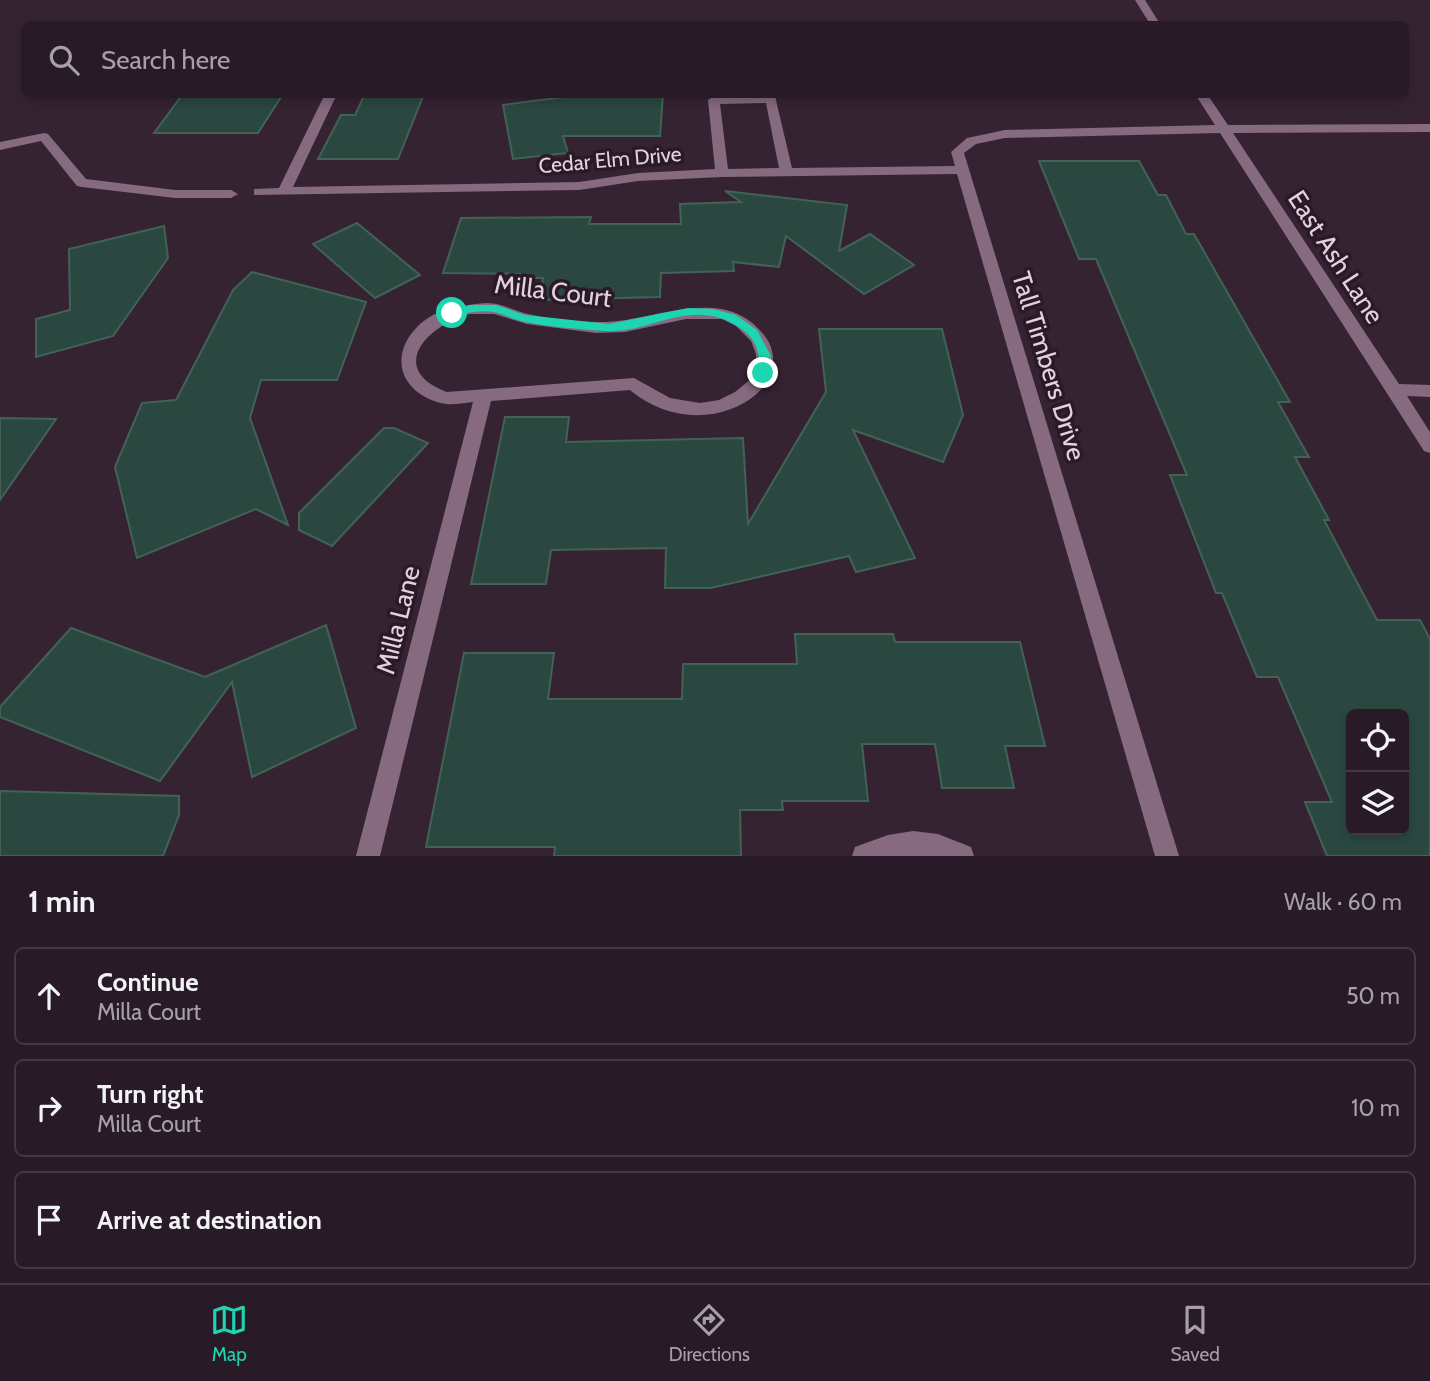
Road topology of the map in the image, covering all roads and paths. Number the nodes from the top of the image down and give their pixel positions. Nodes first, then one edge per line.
1 (1139, 0) edge
2 (1154, 21) edge
3 (329, 98) edge
4 (1204, 98) edge
5 (1430, 128) edge
6 (1224, 129) junction
7 (0, 146) edge
8 (964, 170) junction
9 (786, 172) junction
10 (722, 173) junction
11 (284, 191) junction
12 (259, 192) dead end
13 (231, 194) dead end
14 (1394, 390) junction
15 (1430, 391) edge
16 (483, 397) junction
17 (1430, 446) edge
18 (368, 856) edge
19 (864, 856) edge
20 (962, 856) edge
21 (1167, 856) edge

1 - 2 street
3 - 11 street
4 - 6 street, East Ash Lane
5 - 6 street
6 - 8 street, Tall Timbers Drive
6 - 14 street, East Ash Lane
7 - 13 street
8 - 9 street, Cedar Elm Drive
8 - 21 street, Tall Timbers Drive
9 - 10 street, Cedar Elm Drive
9 - 10 street
10 - 11 street, Cedar Elm Drive
11 - 12 street, Cedar Elm Drive
14 - 15 street
14 - 17 street, East Ash Lane
16 - 16 street, Milla Court
16 - 18 street, Milla Lane
19 - 20 street

